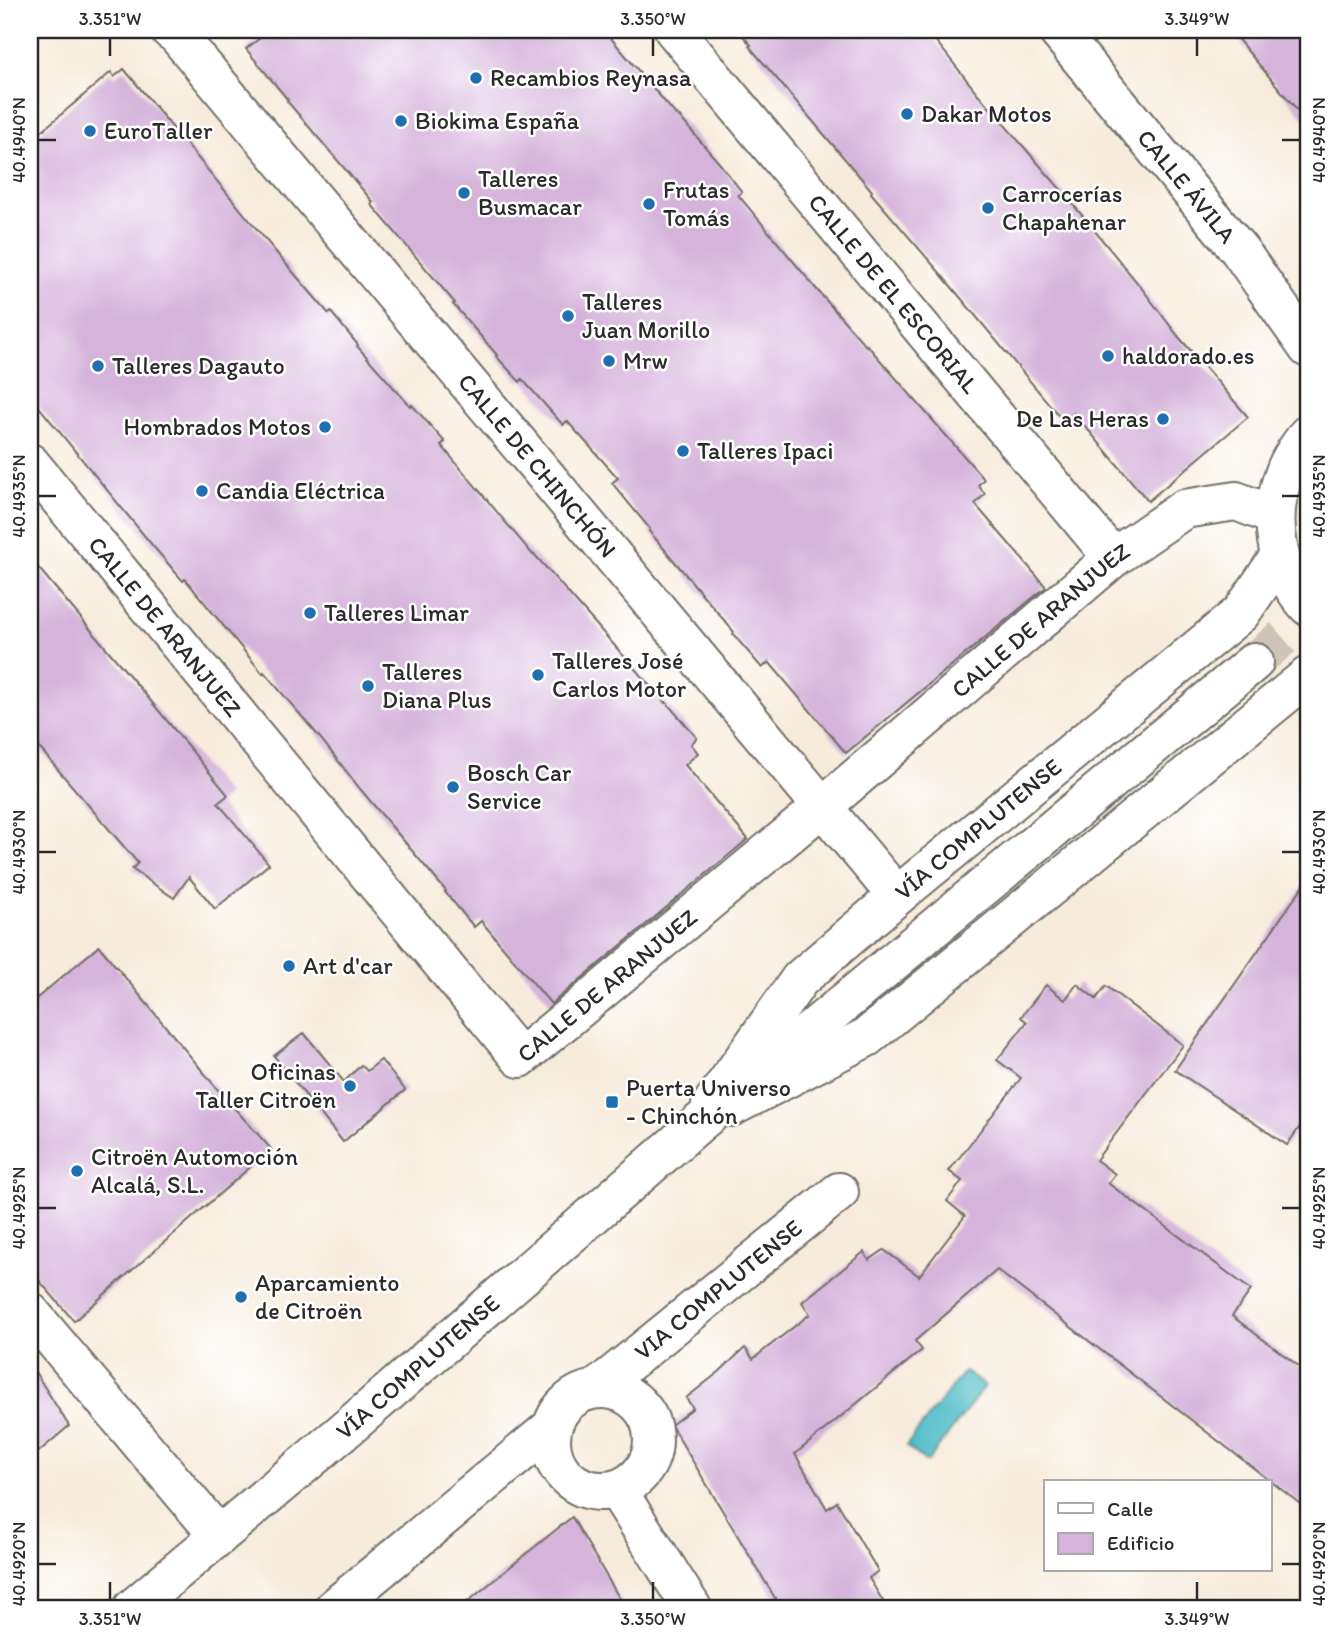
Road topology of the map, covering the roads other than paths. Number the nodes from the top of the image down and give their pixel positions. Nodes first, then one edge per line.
1 (674, 30) edge
2 (1057, 30) edge
3 (175, 32) edge
4 (1308, 348) edge
5 (1308, 434) edge
6 (30, 463) edge
7 (1275, 516) junction
8 (1280, 556) junction
9 (1113, 558) junction
10 (1308, 606) edge
11 (1254, 662) tunnel mouth
12 (1308, 676) edge
13 (822, 807) junction
14 (897, 896) junction
15 (698, 1124) junction
16 (839, 1192) dead end
17 (30, 1312) edge
18 (597, 1388) junction
19 (552, 1427) junction
20 (617, 1490) junction
21 (219, 1536) junction
22 (133, 1608) edge
23 (334, 1608) edge
24 (692, 1608) edge

1 - 9 street, CALLE DE EL ESCORIAL
2 - 4 street, CALLE ÁVILA
3 - 13 street, CALLE DE CHINCHÓN
5 - 7 street
6 - 13 street, CALLE DE ARANJUEZ
7 - 8 street
7 - 9 street, CALLE DE ARANJUEZ
8 - 10 street
8 - 14 street, VÍA COMPLUTENSE
9 - 13 street, CALLE DE ARANJUEZ
11 - 15 street, VÍA COMPLUTENSE
12 - 15 street, VÍA COMPLUTENSE
13 - 14 street, CALLE DE CHINCHÓN
14 - 15 street, VÍA COMPLUTENSE
15 - 21 street, VÍA COMPLUTENSE
16 - 18 street, VIA COMPLUTENSE
17 - 21 street
18 - 19 street
18 - 20 street
19 - 20 street
19 - 23 street
20 - 24 street
21 - 22 street, VÍA COMPLUTENSE

